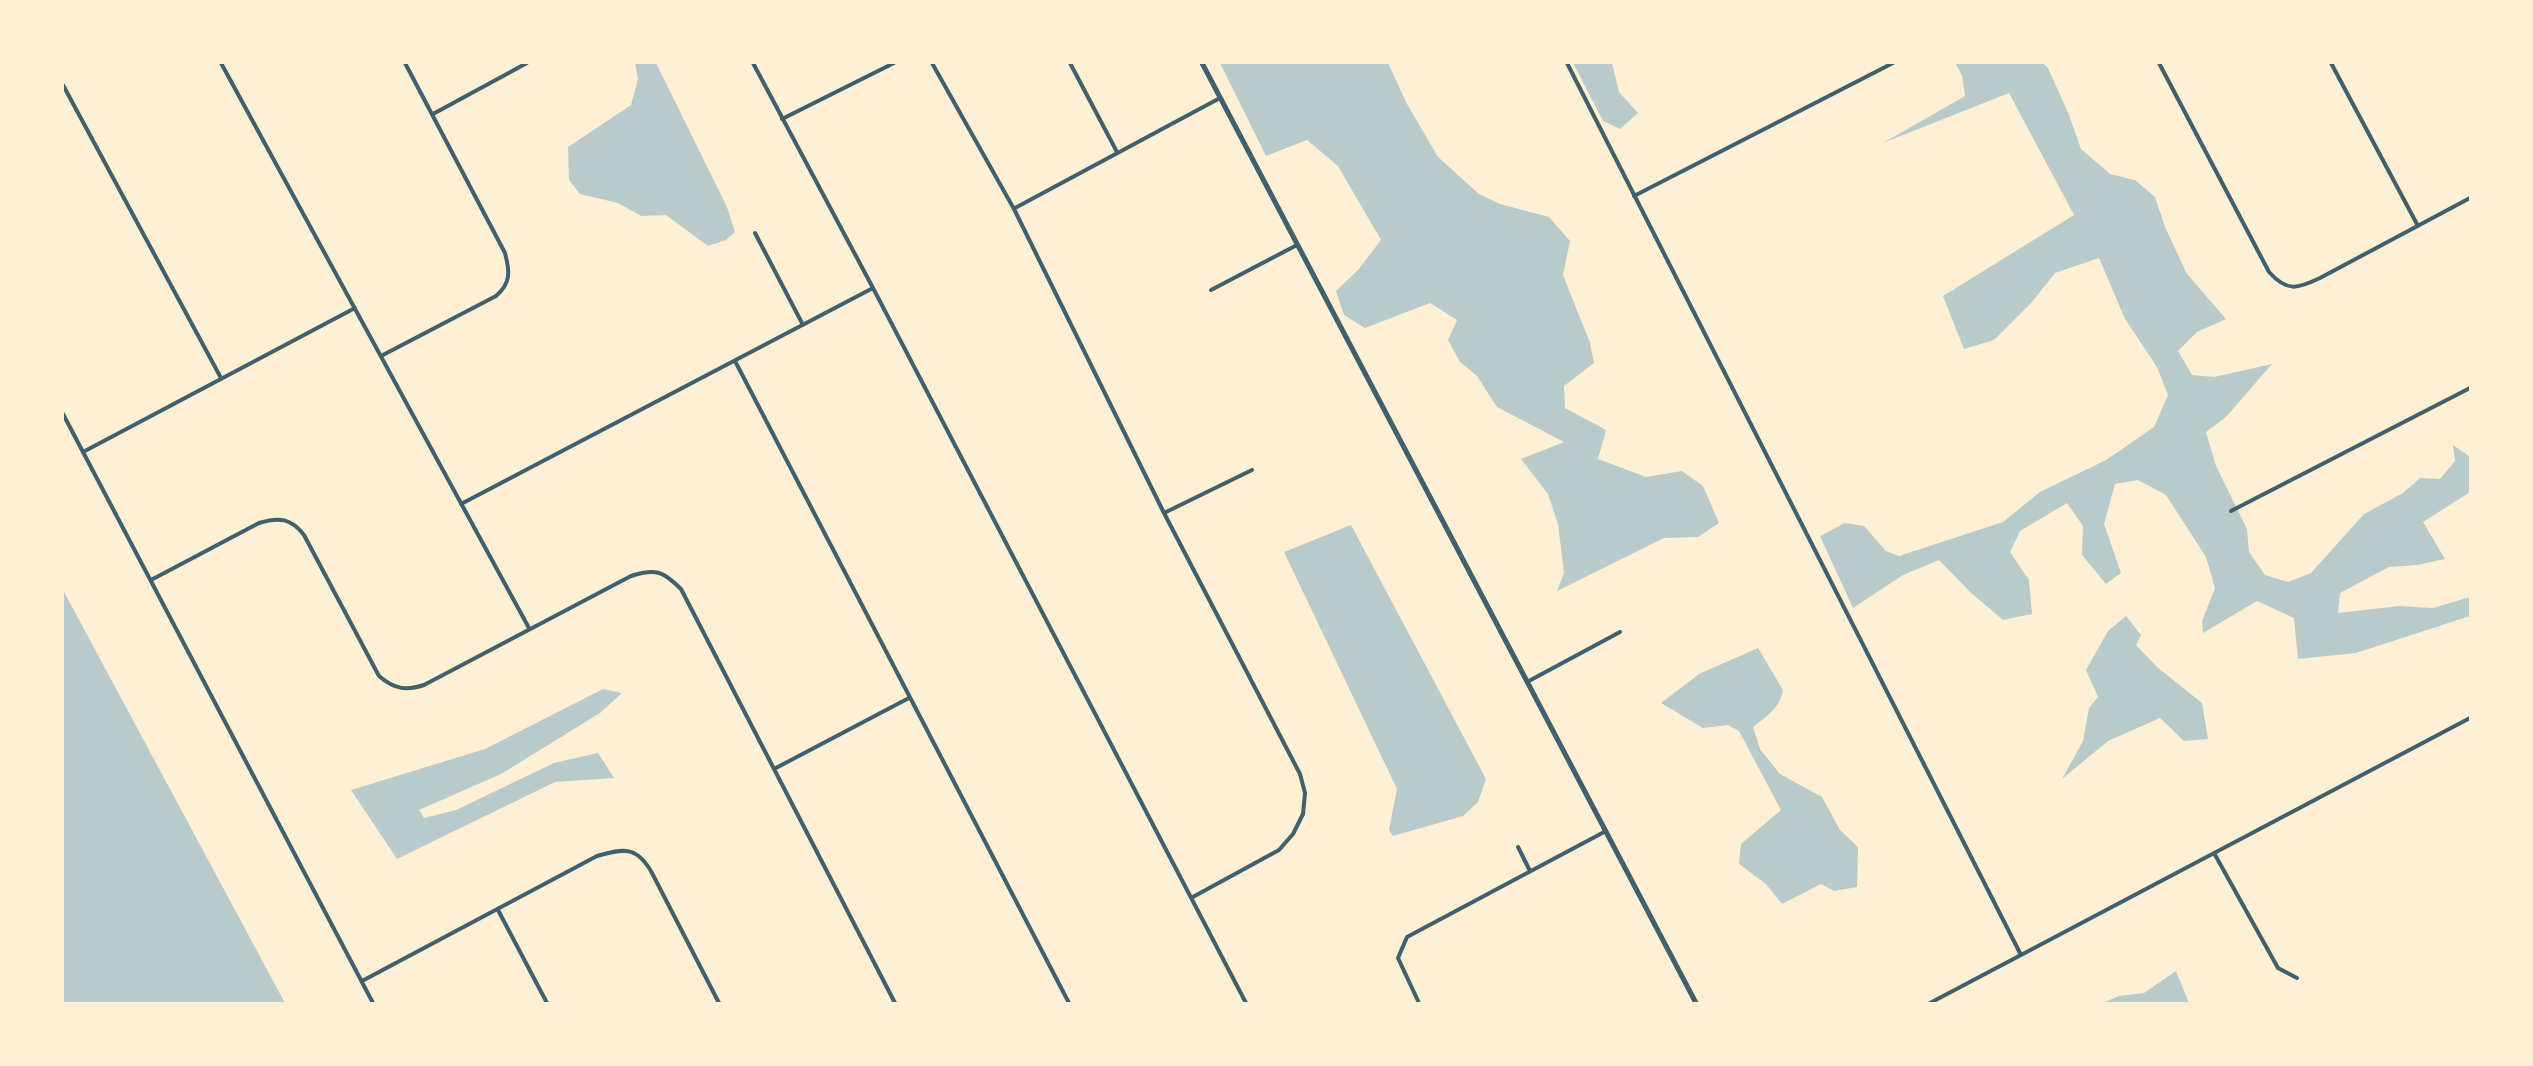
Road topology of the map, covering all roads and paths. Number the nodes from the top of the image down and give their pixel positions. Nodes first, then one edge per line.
1 (221, 63) edge
2 (405, 63) edge
3 (528, 63) edge
4 (753, 63) edge
5 (894, 63) edge
6 (932, 63) edge
7 (1071, 63) edge
8 (1202, 63) edge
9 (1567, 63) edge
10 (1893, 63) edge
11 (2159, 63) edge
12 (2331, 63) edge
13 (63, 85) edge
14 (1220, 98) junction
15 (433, 114) junction
16 (782, 119) junction
17 (1117, 152) junction
18 (1634, 196) junction
19 (2470, 198) edge
20 (1014, 208) junction
21 (2418, 226) junction
22 (755, 233) dead end
23 (1297, 245) junction
24 (873, 288) junction
25 (1210, 291) dead end
26 (355, 308) junction
27 (804, 325) junction
28 (381, 356) junction
29 (735, 361) junction
30 (221, 378) junction
31 (2470, 388) edge
32 (63, 414) edge
33 (83, 452) junction
34 (1252, 470) dead end
35 (461, 504) junction
36 (2231, 511) dead end
37 (1164, 513) junction
38 (151, 580) junction
39 (529, 628) junction
40 (1620, 632) dead end
41 (1527, 682) junction
42 (909, 698) junction
43 (2470, 718) edge
44 (774, 769) junction
45 (1606, 831) junction
46 (1518, 847) dead end
47 (2214, 853) junction
48 (1530, 871) junction
49 (1191, 898) junction
50 (498, 910) junction
51 (2020, 955) junction
52 (2296, 978) dead end
53 (362, 981) junction
54 (373, 1003) edge
55 (547, 1003) edge
56 (719, 1003) edge
57 (895, 1003) edge
58 (1069, 1003) edge
59 (1246, 1003) edge
60 (1419, 1003) edge
61 (1696, 1003) edge
62 (1930, 1003) edge

1 - 26 street
2 - 15 street
3 - 15 street
4 - 16 street
5 - 16 street
6 - 20 street
7 - 17 street
8 - 14 street
9 - 18 street
10 - 18 street
11 - 21 street
12 - 21 street
13 - 30 street
14 - 17 street
14 - 23 street
15 - 28 street
16 - 24 street
17 - 20 street
18 - 51 street
19 - 21 street
20 - 37 street
22 - 27 street
23 - 25 street
23 - 41 street
24 - 27 street
24 - 49 street
26 - 28 street
26 - 30 street
27 - 29 street
28 - 35 street
29 - 35 street
29 - 42 street
30 - 33 street
31 - 36 street
32 - 33 street
33 - 38 street
34 - 37 street
35 - 39 street
37 - 49 street
38 - 39 street
38 - 53 street
39 - 44 street
40 - 41 street
41 - 45 street
42 - 44 street
42 - 58 street
43 - 47 street
44 - 57 street
45 - 48 street
45 - 61 street
46 - 48 street
47 - 51 street
47 - 52 street
48 - 60 street
49 - 59 street
50 - 53 street
50 - 55 street
50 - 56 street
51 - 62 street
53 - 54 street

